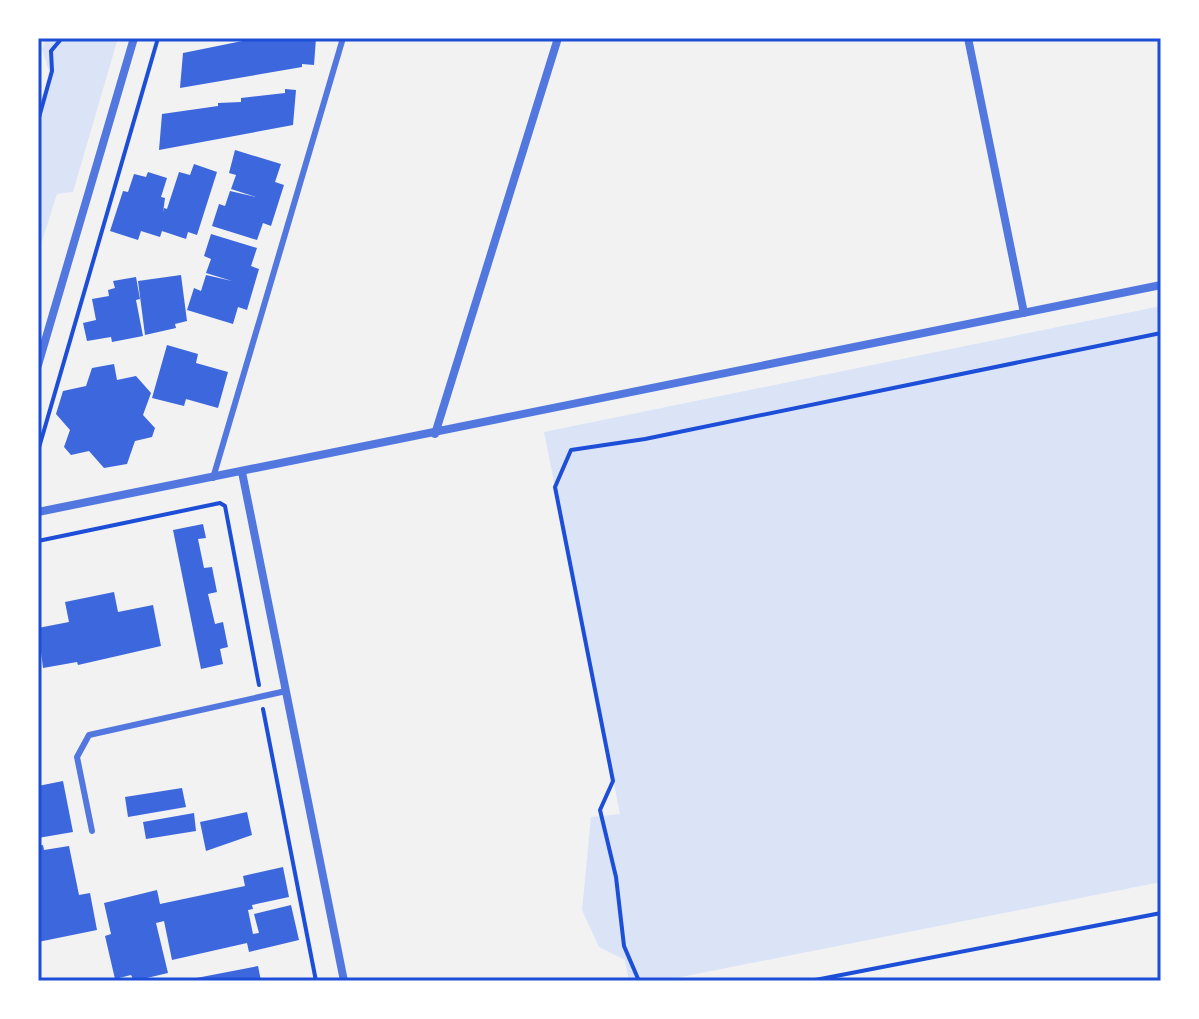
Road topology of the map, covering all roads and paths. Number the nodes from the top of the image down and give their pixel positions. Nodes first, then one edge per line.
1 (62, 38) edge
2 (134, 38) edge
3 (158, 38) edge
4 (343, 38) edge
5 (558, 38) edge
6 (968, 38) edge
7 (38, 121) edge
8 (1161, 285) edge
9 (1024, 313) junction
10 (1161, 333) edge
11 (38, 365) edge
12 (435, 434) junction
13 (38, 451) edge
14 (242, 472) junction
15 (213, 478) junction
16 (38, 512) edge
17 (38, 541) edge
18 (286, 691) junction
19 (262, 696) junction
20 (92, 831) dead end
21 (1161, 913) edge
22 (316, 981) edge
23 (344, 981) edge
24 (639, 981) edge
25 (810, 981) edge

1 - 7 path
2 - 11 street
3 - 13 path
4 - 15 lane
5 - 12 street
6 - 9 street
8 - 9 street
9 - 12 street
10 - 24 path
12 - 14 street
14 - 15 street
14 - 18 street
15 - 16 street
17 - 19 path
18 - 19 lane
18 - 23 street
19 - 20 lane
19 - 22 path
21 - 25 path

